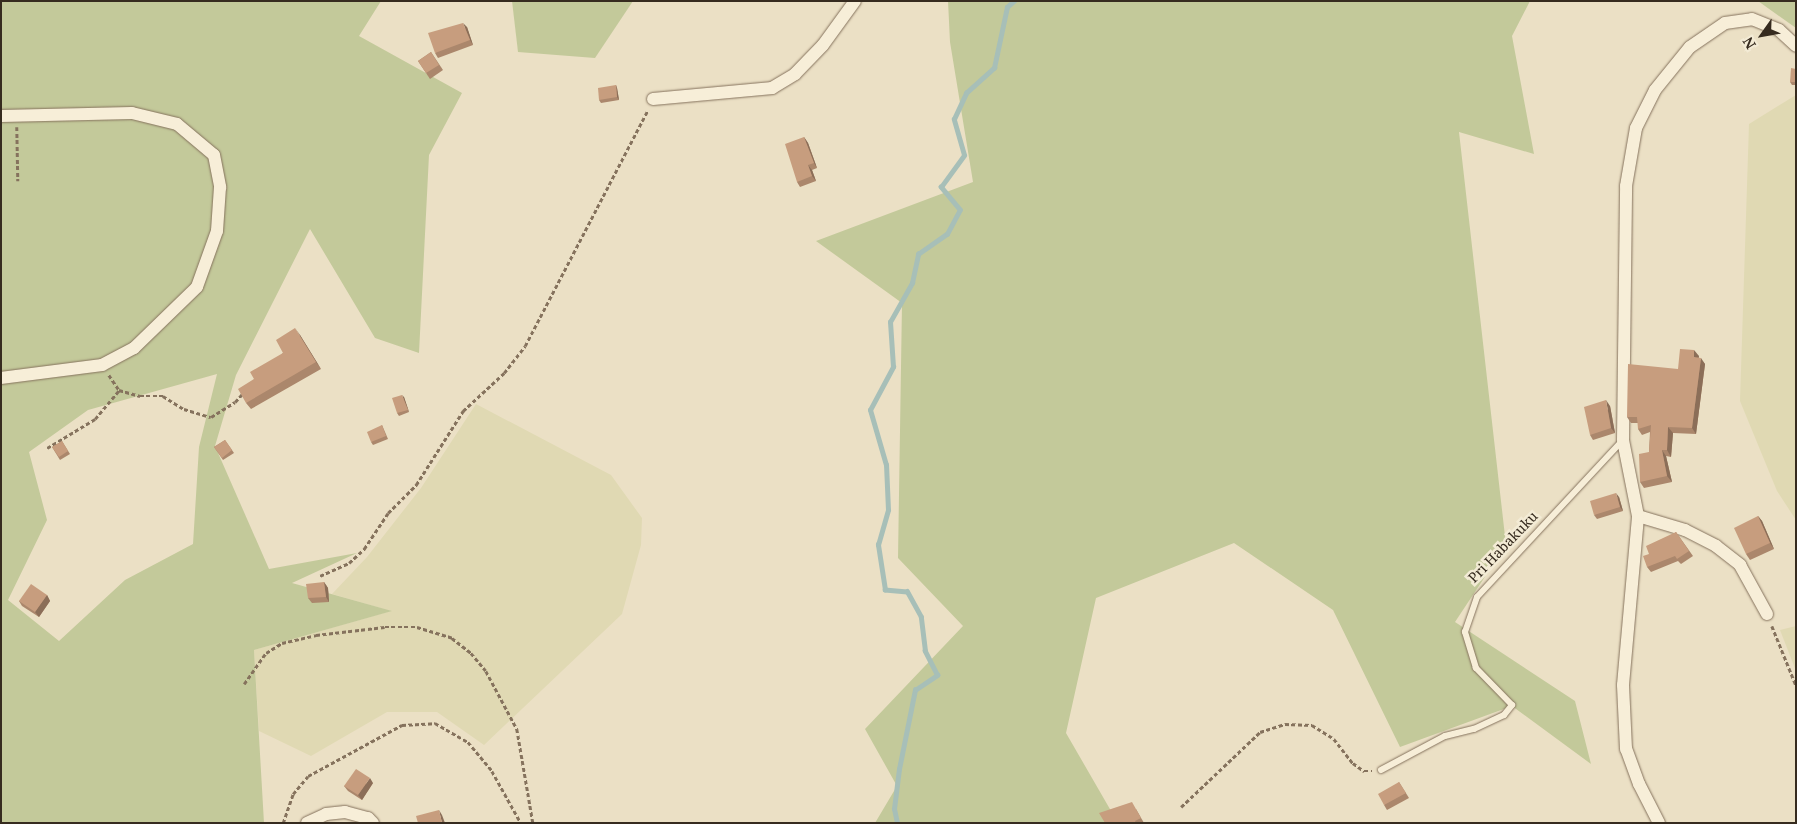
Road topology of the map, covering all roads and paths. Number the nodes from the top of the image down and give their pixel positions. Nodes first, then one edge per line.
1 (855, 1) edge
2 (1796, 46) edge
3 (653, 99) joint
4 (1, 116) edge
5 (17, 116) junction
6 (18, 181) dead end
7 (102, 365) junction
8 (1, 378) edge
9 (248, 387) edge
10 (119, 390) junction
11 (1623, 440) junction
12 (47, 448) dead end
13 (1638, 516) junction
14 (320, 576) dead end
15 (1768, 614) joint
16 (244, 684) dead end
17 (1796, 685) edge
18 (1381, 770) joint
19 (1181, 807) dead end
20 (283, 823) edge
21 (307, 823) edge
22 (373, 823) edge
23 (521, 823) edge
24 (533, 823) edge
25 (1659, 823) edge

1 - 3 street
2 - 11 street
3 - 14 path
4 - 5 street
5 - 6 path
5 - 7 street
7 - 8 street
7 - 10 path
9 - 10 path
10 - 12 path
11 - 13 street
11 - 18 lane, Pri Habakuku
13 - 15 street
13 - 25 street
15 - 17 path
16 - 24 path
18 - 19 path
20 - 23 path
21 - 22 street

